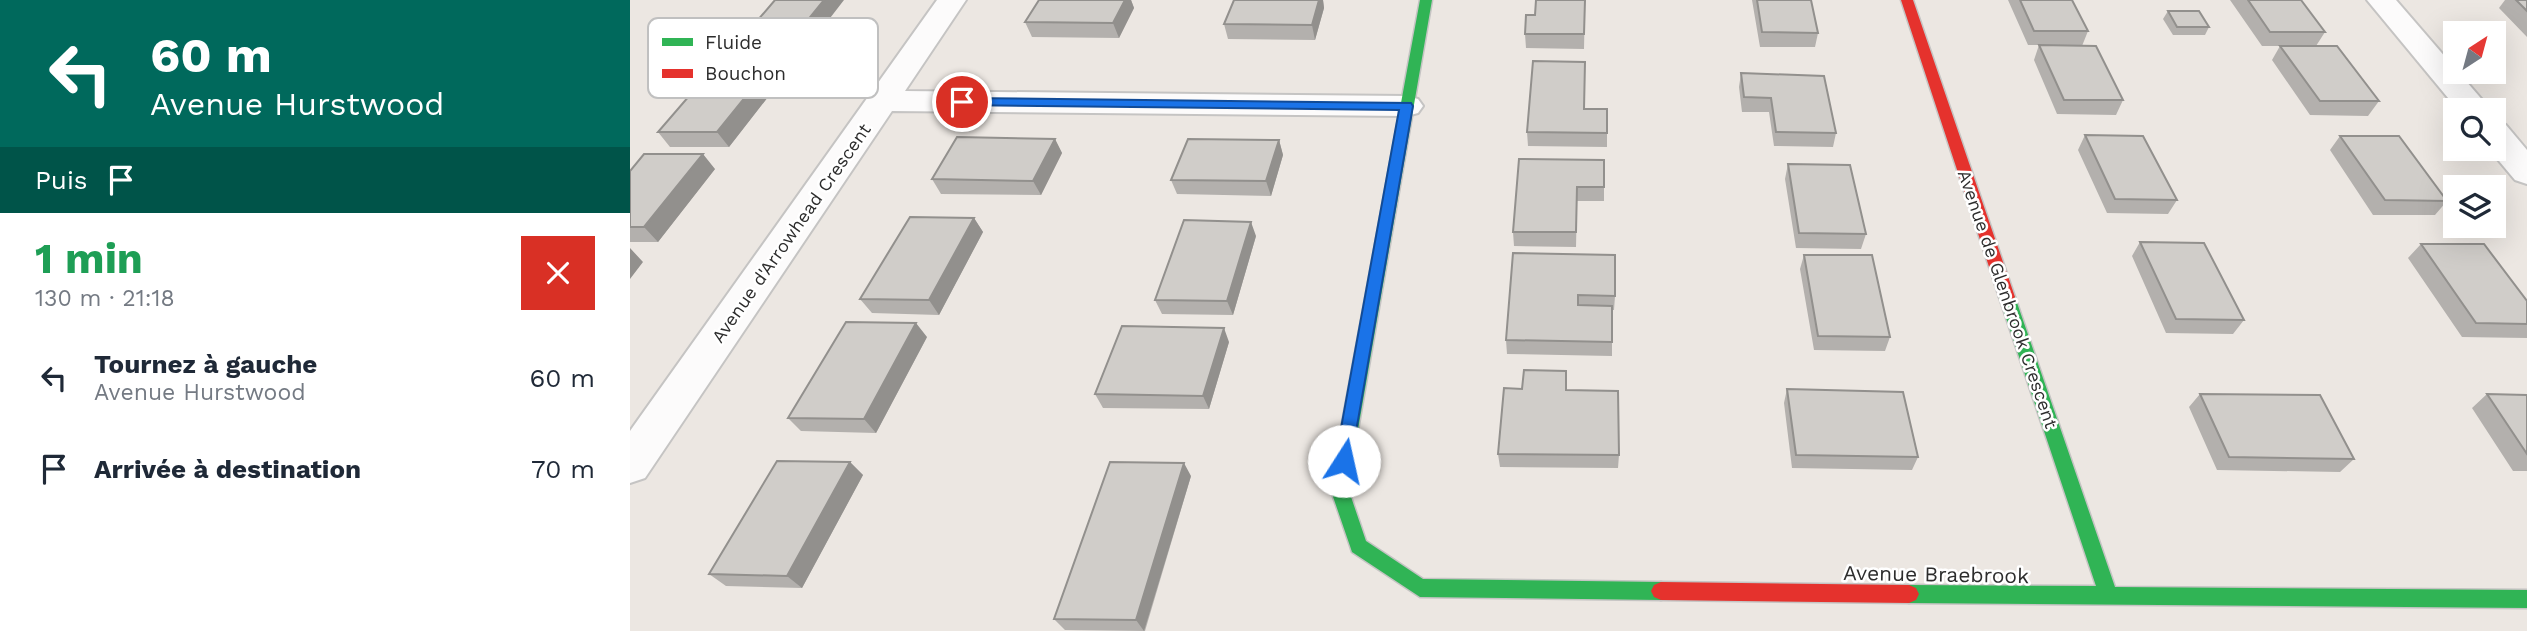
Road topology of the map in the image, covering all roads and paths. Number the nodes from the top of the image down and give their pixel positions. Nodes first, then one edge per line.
1 (952, 0) edge
2 (1426, 0) edge
3 (1908, 0) edge
4 (2381, 0) edge
5 (2465, 98) edge
6 (882, 101) junction
7 (1407, 106) junction
8 (2506, 147) edge
9 (2527, 172) edge
10 (630, 465) edge
11 (2109, 597) junction
12 (2527, 598) edge

1 - 6 street, Avenue d'Arrowhead Crescent
2 - 7 street
3 - 11 street, Avenue de Glenbrook Crescent
4 - 5 street
6 - 7 street
6 - 10 street, Avenue d'Arrowhead Crescent
7 - 11 street, Avenue Braebrook
8 - 9 street
11 - 12 street, Avenue Braebrook

